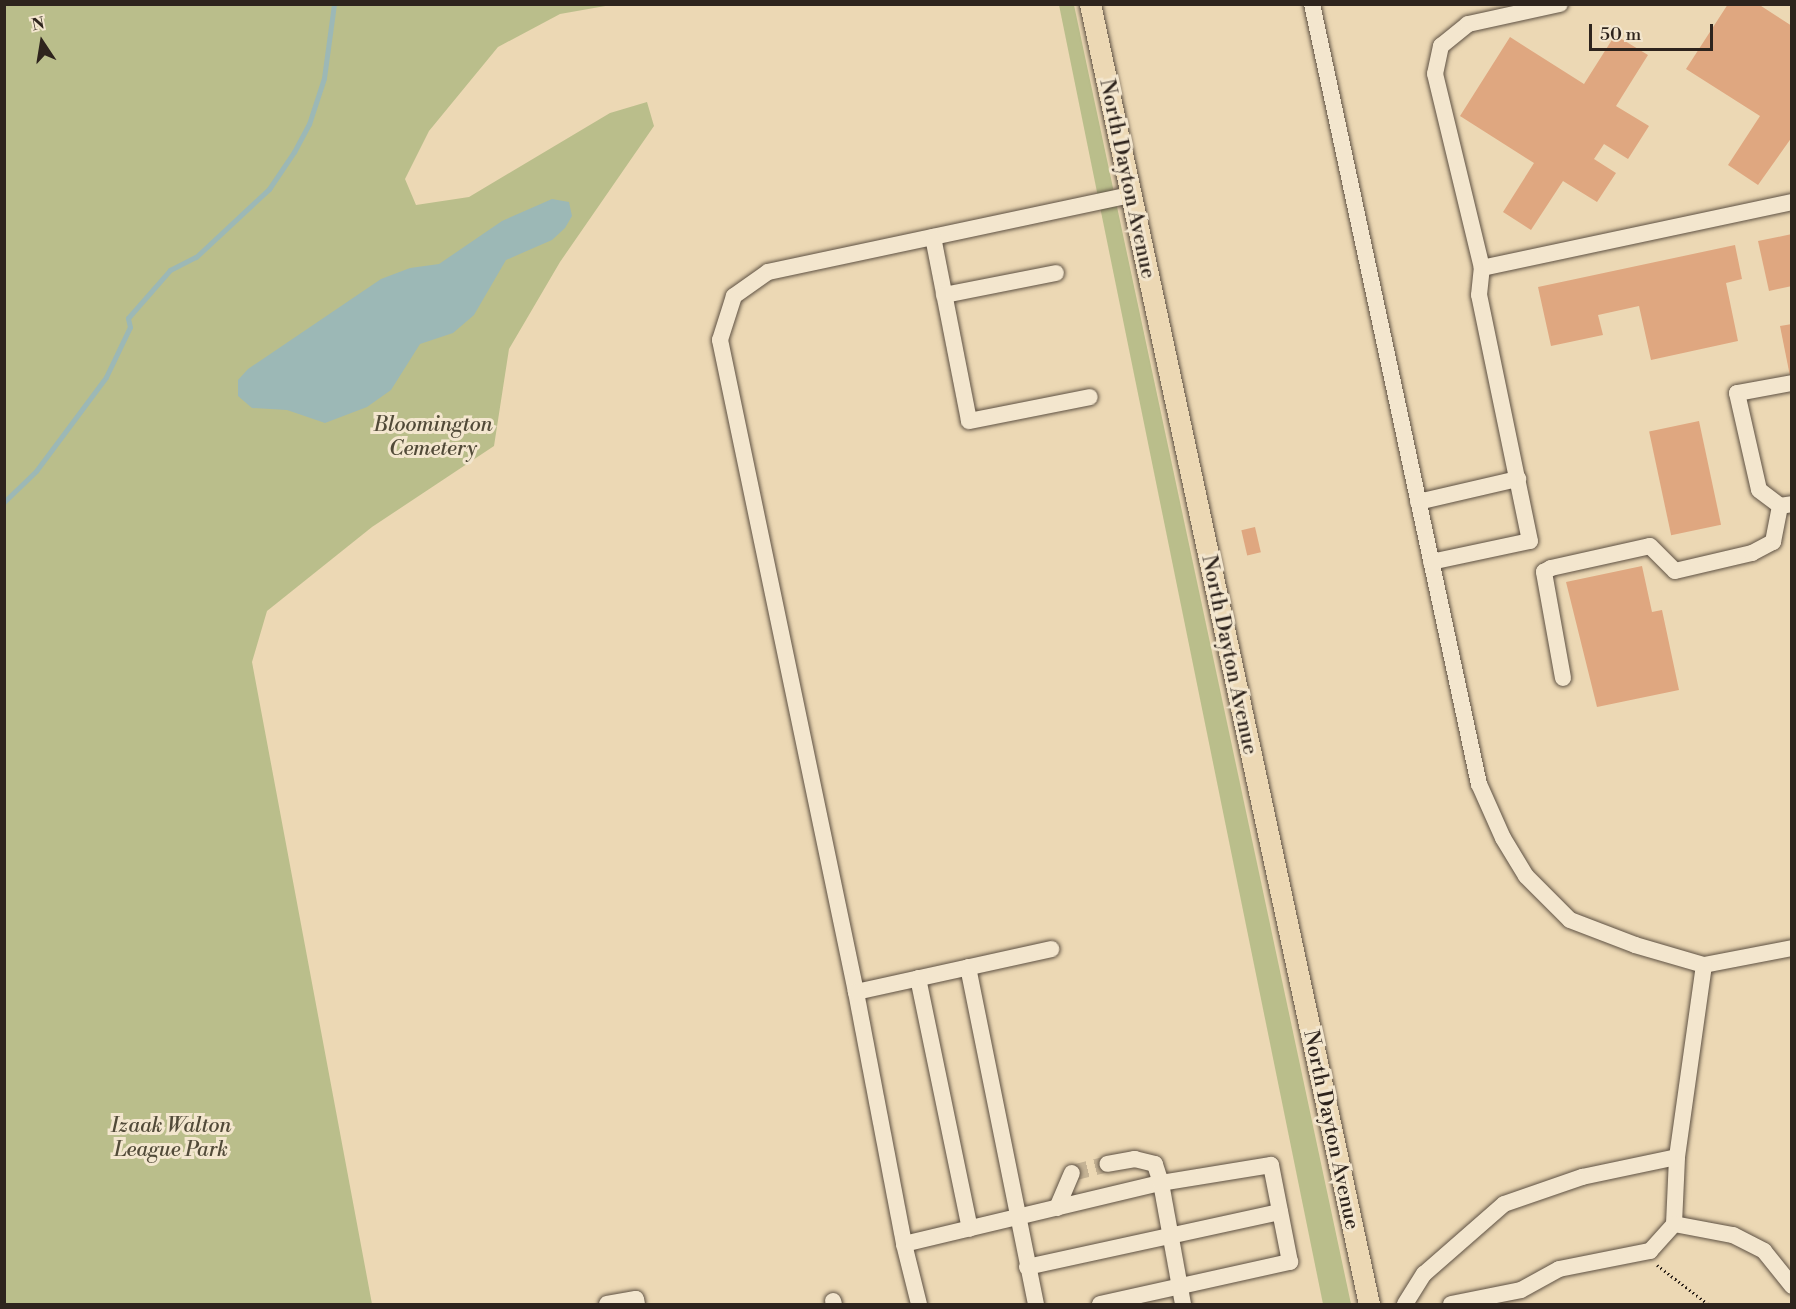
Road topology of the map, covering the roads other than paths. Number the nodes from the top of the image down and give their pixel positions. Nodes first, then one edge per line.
1 (1090, 4) edge
2 (1312, 4) edge
3 (1560, 4) edge
4 (1130, 195) junction
5 (1791, 202) edge
6 (933, 237) junction
7 (1482, 268) junction
8 (1056, 273) dead end
9 (944, 295) junction
10 (1791, 383) edge
11 (1090, 397) dead end
12 (1518, 479) junction
13 (1418, 502) junction
14 (1786, 505) edge
15 (1431, 562) junction
16 (1563, 678) dead end
17 (1791, 948) edge
18 (1051, 949) dead end
19 (1704, 965) junction
20 (968, 967) junction
21 (918, 978) junction
22 (856, 992) junction
23 (1677, 1157) junction
24 (1107, 1164) tunnel mouth
25 (1072, 1173) dead end
26 (1161, 1183) junction
27 (1057, 1209) junction
28 (1280, 1212) junction
29 (1016, 1218) junction
30 (1674, 1224) junction
31 (970, 1229) junction
32 (1171, 1236) junction
33 (904, 1244) junction
34 (1028, 1267) junction
35 (1180, 1286) junction
36 (1791, 1286) edge
37 (607, 1305) edge
38 (637, 1305) edge
39 (920, 1305) edge
40 (1036, 1305) edge
41 (1100, 1305) edge
42 (1184, 1305) edge
43 (1369, 1305) edge
44 (1405, 1305) edge
45 (1451, 1305) edge

1 - 4 main road, North Dayton Avenue
2 - 13 lane
3 - 7 lane
4 - 6 lane
4 - 43 main road, North Dayton Avenue
5 - 7 lane
6 - 9 lane
6 - 22 lane
7 - 12 lane
8 - 9 lane
9 - 11 lane
10 - 14 lane
12 - 13 lane
12 - 15 lane
13 - 15 lane
14 - 16 lane
15 - 19 lane
17 - 19 lane
18 - 20 lane
19 - 23 lane
20 - 21 lane
20 - 29 lane
21 - 22 lane
21 - 31 lane
22 - 33 lane
23 - 30 lane
23 - 44 lane
24 - 26 lane
25 - 27 lane
26 - 27 lane
26 - 28 lane
26 - 32 lane
27 - 29 lane
28 - 32 lane
28 - 35 lane
29 - 31 lane
29 - 34 lane
30 - 36 lane
30 - 45 lane
31 - 33 lane
32 - 34 lane
32 - 35 lane
33 - 39 lane
34 - 40 lane
35 - 41 lane
35 - 42 lane
37 - 38 lane

